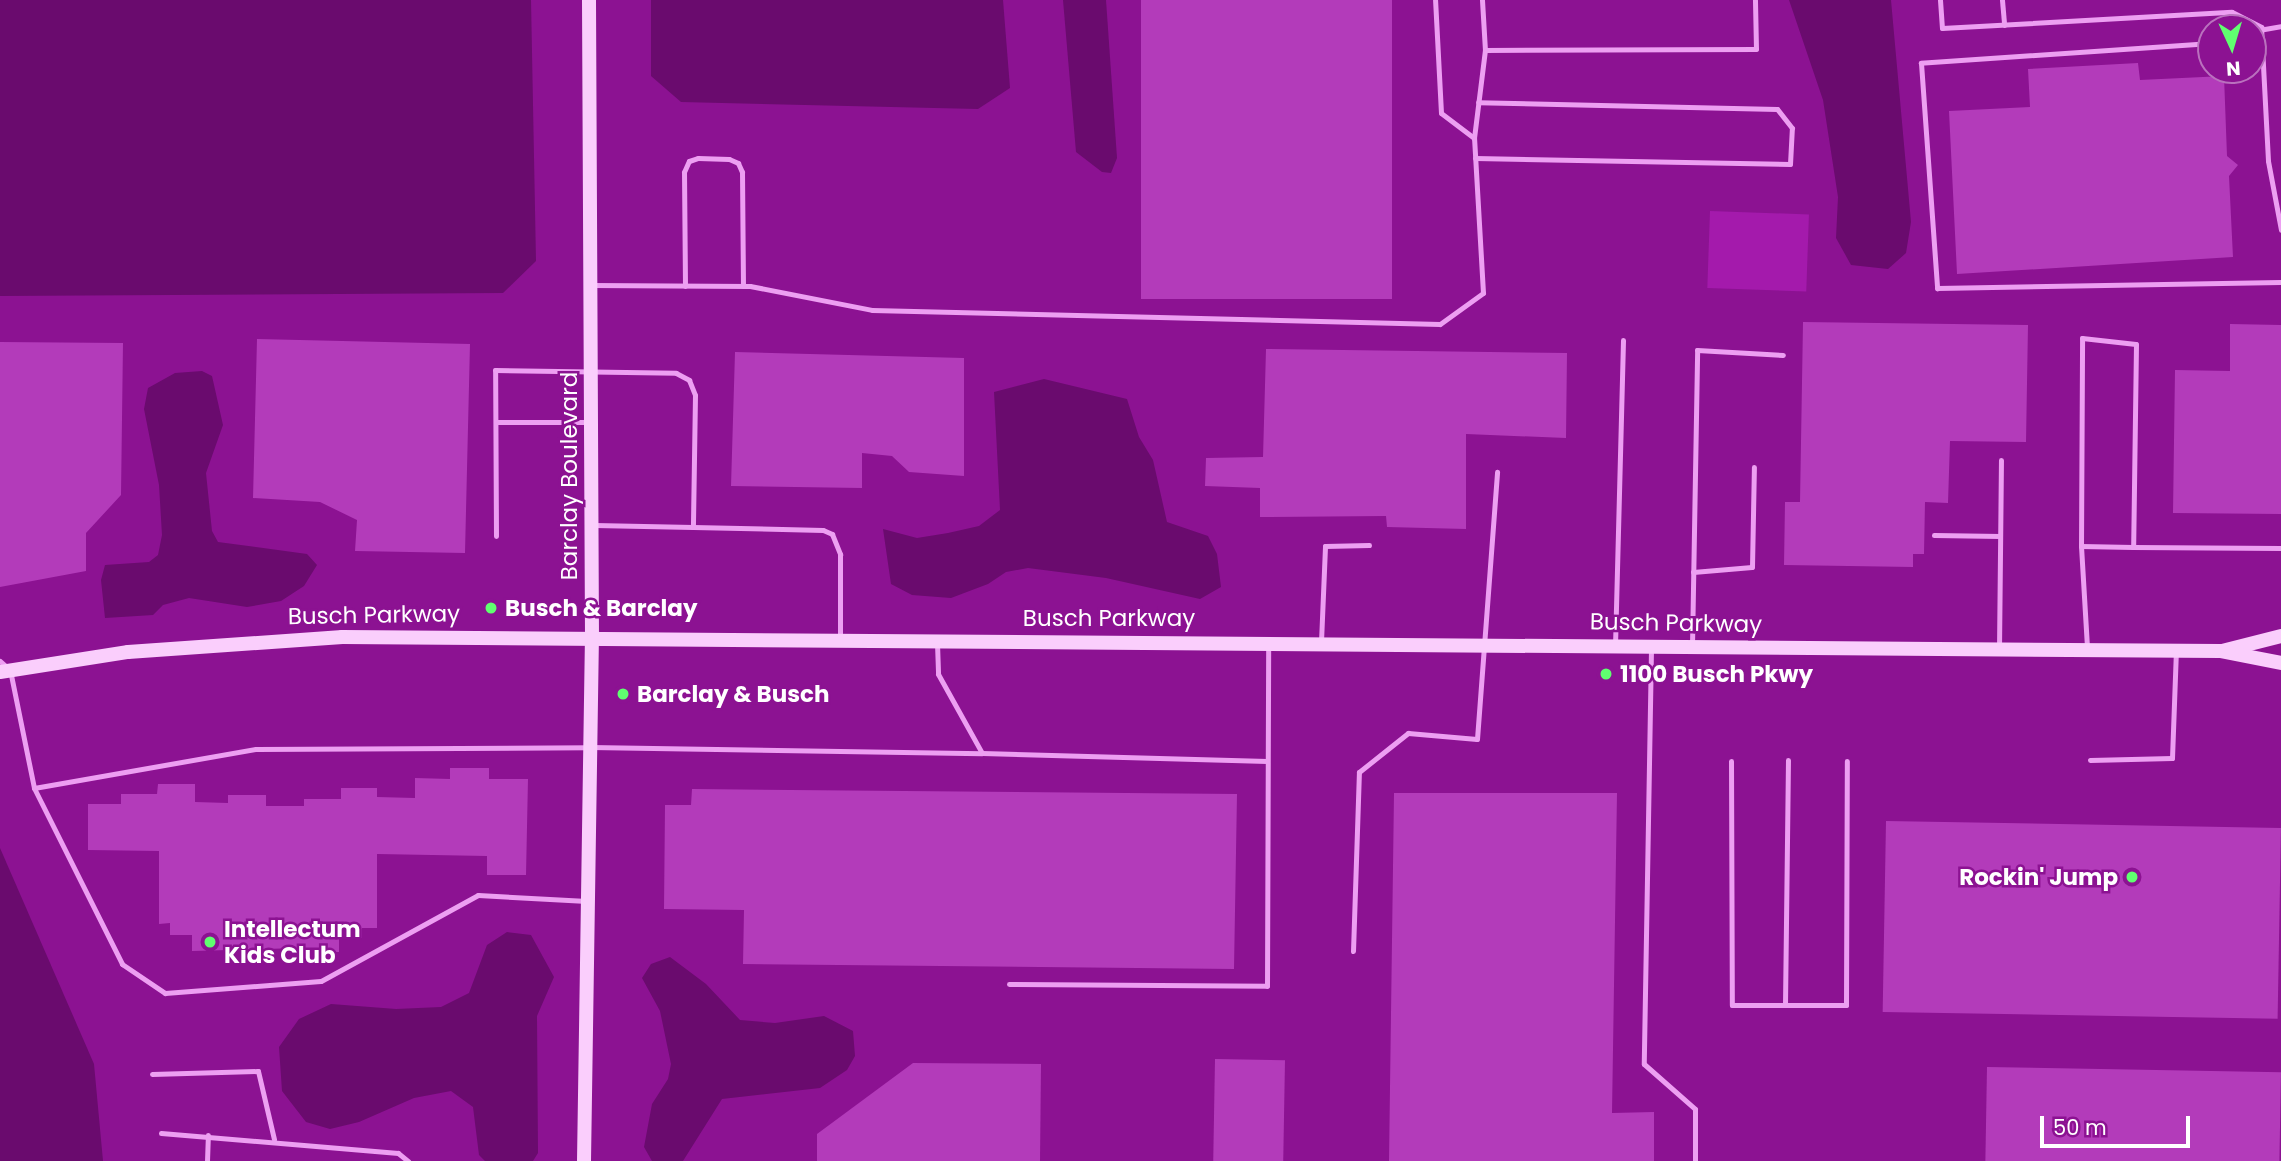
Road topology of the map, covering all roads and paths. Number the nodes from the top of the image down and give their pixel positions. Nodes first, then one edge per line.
1 (589, 0) edge
2 (1435, 0) edge
3 (1482, 0) edge
4 (1755, 0) edge
5 (1940, 0) edge
6 (2002, 0) edge
7 (2236, 14) edge
8 (2004, 25) junction
9 (2197, 44) edge
10 (1485, 50) junction
11 (2264, 84) edge
12 (1478, 102) junction
13 (1474, 138) junction
14 (1475, 158) junction
15 (2281, 230) edge
16 (2281, 282) edge
17 (591, 285) junction
18 (685, 286) junction
19 (743, 286) junction
20 (1623, 340) dead end
21 (1783, 355) dead end
22 (591, 371) junction
23 (496, 422) junction
24 (591, 422) junction
25 (2001, 460) dead end
26 (1754, 467) dead end
27 (1497, 472) dead end
28 (592, 525) junction
29 (693, 527) junction
30 (1934, 535) dead end
31 (496, 536) dead end
32 (2000, 536) junction
33 (1369, 545) dead end
34 (2081, 546) junction
35 (2133, 547) junction
36 (2281, 548) edge
37 (1693, 572) junction
38 (592, 636) junction
39 (2281, 636) edge
40 (839, 639) junction
41 (936, 640) junction
42 (1268, 642) junction
43 (1321, 643) junction
44 (1482, 644) junction
45 (1615, 646) junction
46 (1651, 646) junction
47 (1692, 646) junction
48 (1999, 649) junction
49 (2087, 650) junction
50 (2176, 651) junction
51 (2220, 651) junction
52 (2281, 663) edge
53 (3, 668) edge
54 (590, 747) junction
55 (982, 753) junction
56 (1788, 760) dead end
57 (2090, 760) dead end
58 (1267, 761) junction
59 (1731, 761) dead end
60 (1847, 761) dead end
61 (34, 788) junction
62 (587, 901) junction
63 (1353, 951) dead end
64 (1009, 984) dead end
65 (1785, 1005) junction
66 (152, 1074) dead end
67 (161, 1133) dead end
68 (208, 1135) junction
69 (274, 1139) junction
70 (207, 1161) edge
71 (408, 1161) edge
72 (584, 1161) edge
73 (1695, 1161) edge

1 - 17 street, Barclay Boulevard
2 - 13 lane
3 - 10 lane
4 - 10 lane
5 - 8 lane
6 - 8 lane
7 - 8 lane
9 - 16 lane
10 - 12 lane
11 - 15 lane
12 - 13 lane
12 - 14 lane
13 - 14 lane
14 - 19 lane
17 - 18 lane
17 - 22 street, Barclay Boulevard
18 - 19 lane
18 - 19 lane
20 - 45 lane
21 - 37 lane
22 - 23 lane
22 - 24 street, Barclay Boulevard
22 - 29 lane
23 - 24 lane
23 - 31 lane
24 - 28 street, Barclay Boulevard
25 - 32 lane
26 - 37 lane
27 - 44 lane
28 - 29 lane
28 - 38 street, Barclay Boulevard
29 - 40 lane
30 - 32 lane
32 - 48 lane
33 - 43 lane
34 - 35 lane
34 - 35 lane
34 - 49 lane
35 - 36 lane
37 - 47 lane
38 - 40 street, Busch Parkway
38 - 53 street, Busch Parkway
38 - 54 street, Barclay Boulevard
39 - 51 street, Busch Parkway
40 - 41 street, Busch Parkway
41 - 42 street, Busch Parkway
41 - 55 lane
42 - 43 street, Busch Parkway
42 - 58 lane
43 - 44 street, Busch Parkway
44 - 45 street, Busch Parkway
44 - 63 lane
45 - 46 street, Busch Parkway
46 - 47 street, Busch Parkway
46 - 73 lane
47 - 48 street, Busch Parkway
48 - 49 street, Busch Parkway
49 - 50 street, Busch Parkway
50 - 51 street, Busch Parkway
50 - 57 lane
51 - 52 street, Busch Parkway
53 - 61 lane
54 - 55 lane
54 - 61 lane
54 - 62 street, Barclay Boulevard
55 - 58 lane
56 - 65 lane
58 - 64 lane
59 - 65 lane
60 - 65 lane
61 - 62 lane
62 - 72 street, Barclay Boulevard
66 - 69 lane
67 - 68 lane
68 - 69 lane
68 - 70 lane
69 - 71 lane

